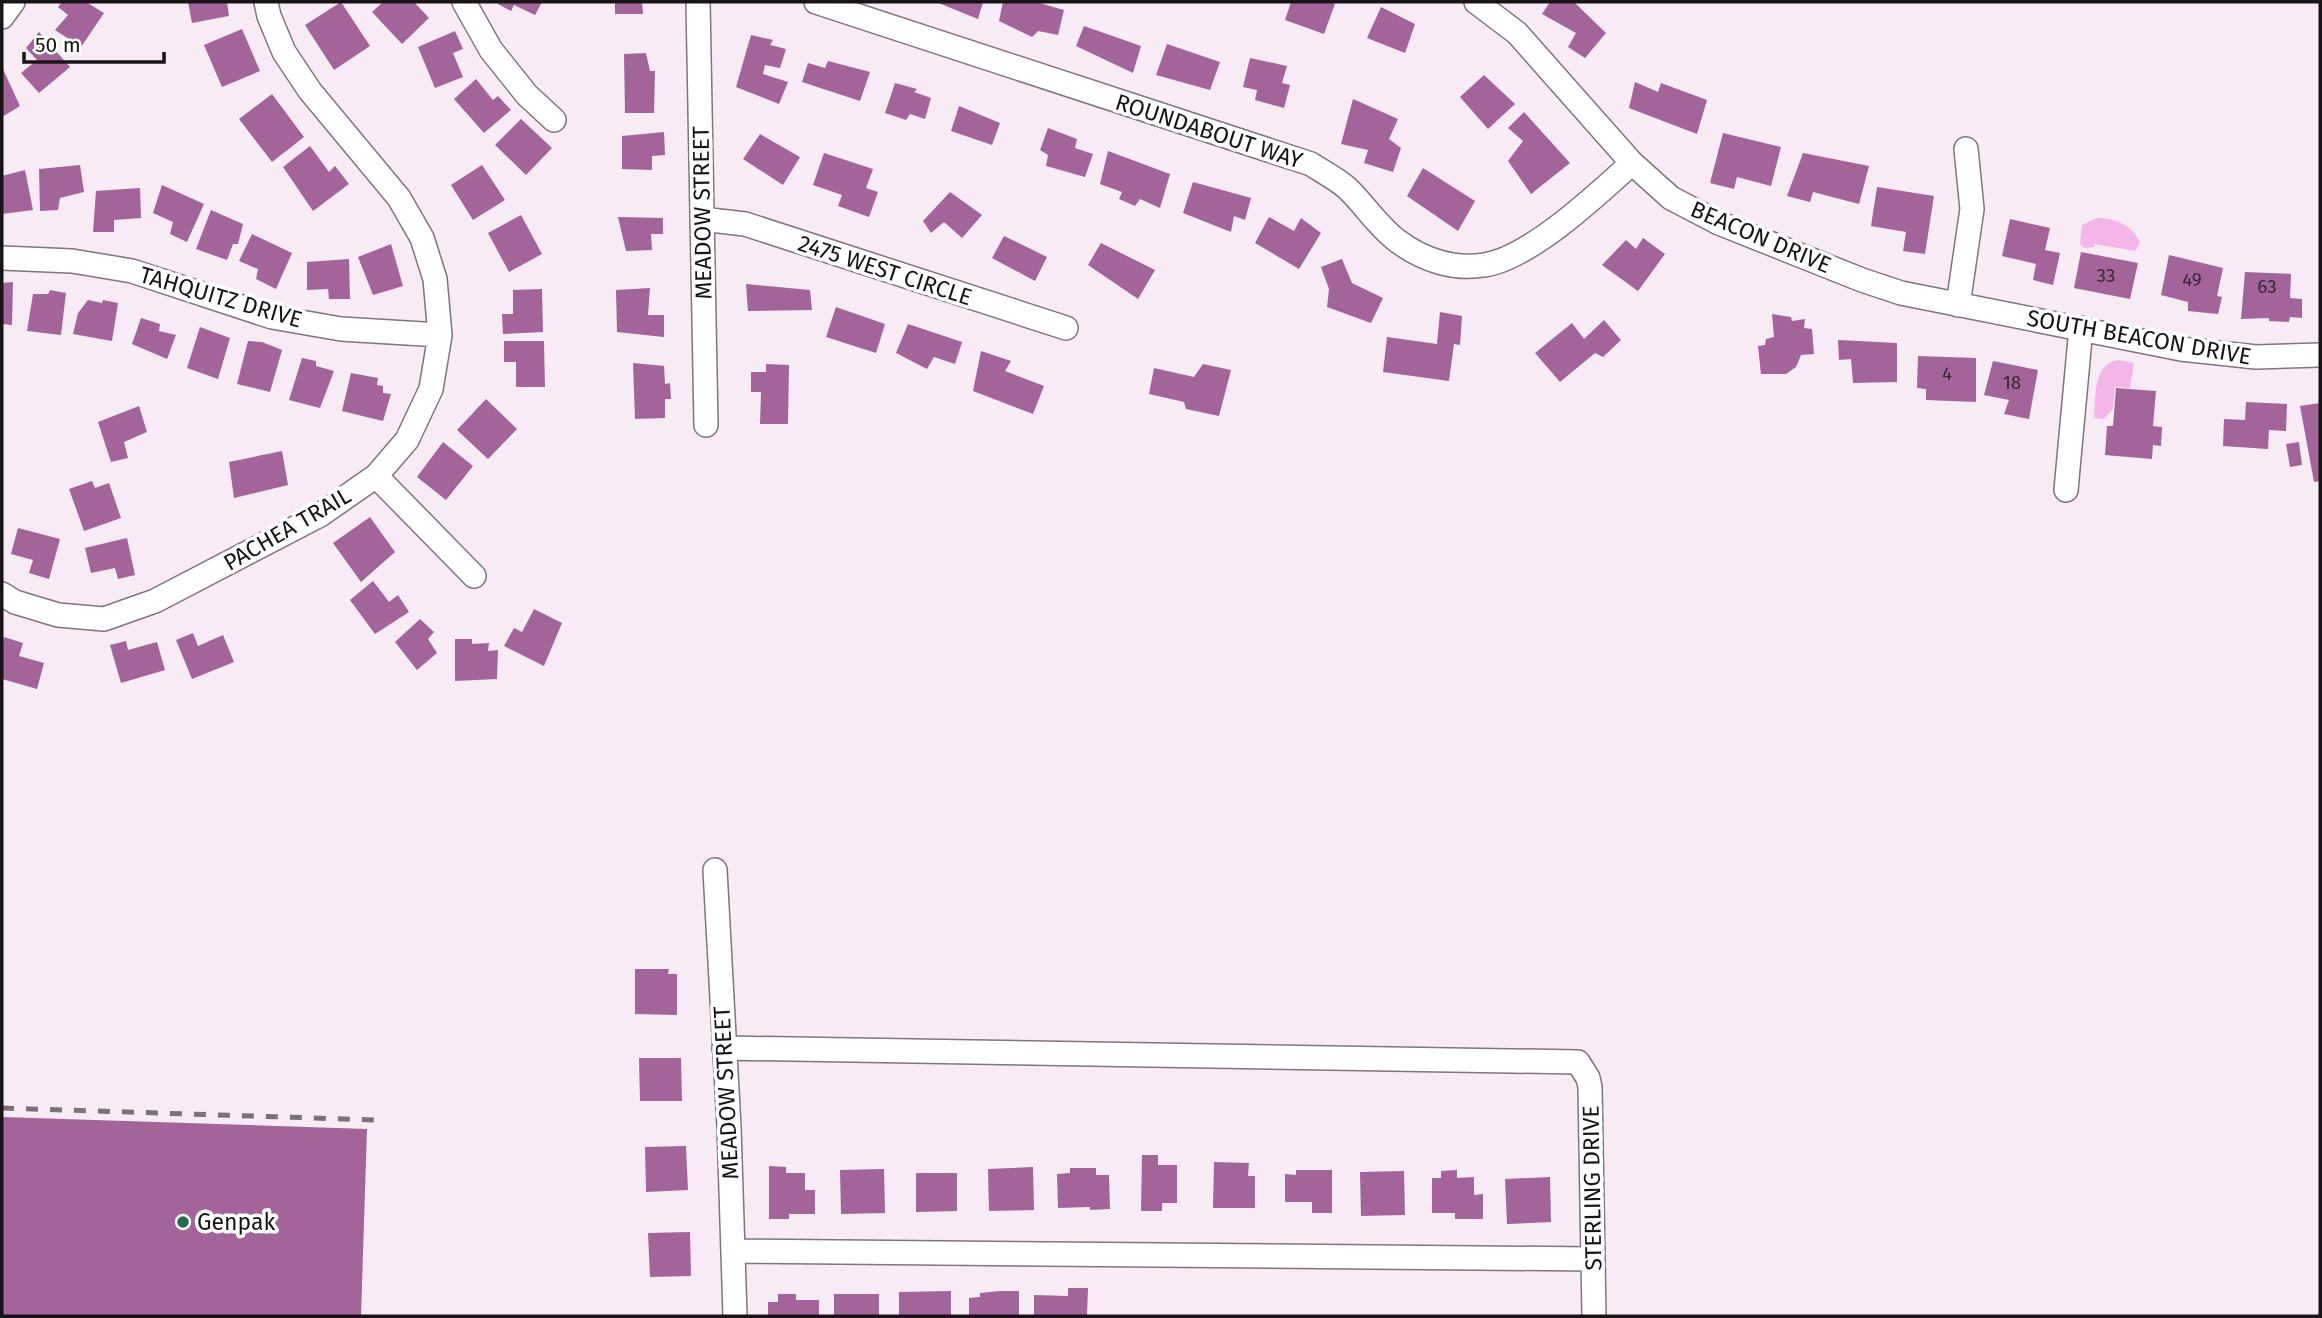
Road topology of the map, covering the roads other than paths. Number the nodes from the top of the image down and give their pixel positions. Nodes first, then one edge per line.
1 (13, 2) edge
2 (266, 2) edge
3 (464, 2) edge
4 (698, 2) edge
5 (816, 2) edge
6 (1476, 2) edge
7 (2, 17) edge
8 (554, 120) dead end
9 (1966, 149) dead end
10 (1632, 163) junction
11 (702, 219) junction
12 (2, 258) edge
13 (1958, 305) junction
14 (1066, 328) dead end
15 (2081, 328) junction
16 (440, 335) junction
17 (2320, 355) edge
18 (706, 425) dead end
19 (376, 476) junction
20 (2066, 490) dead end
21 (474, 576) dead end
22 (2, 594) edge
23 (715, 870) dead end
24 (724, 1048) junction
25 (734, 1251) junction
26 (1593, 1259) junction
27 (735, 1316) edge
28 (1594, 1316) edge

1 - 7 street
2 - 16 street, PACHEA TRAIL
3 - 8 street
4 - 11 street, MEADOW STREET
5 - 10 street, ROUNDABOUT WAY
6 - 10 street, BEACON DRIVE
9 - 13 street
10 - 13 street, BEACON DRIVE
11 - 14 street, 2475 WEST CIRCLE
11 - 18 street, MEADOW STREET
12 - 16 street, TAHQUITZ DRIVE
13 - 15 street, SOUTH BEACON DRIVE
15 - 17 street, SOUTH BEACON DRIVE
15 - 20 street
16 - 19 street, PACHEA TRAIL
19 - 21 street
19 - 22 street, PACHEA TRAIL
23 - 24 street, MEADOW STREET
24 - 25 street, MEADOW STREET
24 - 26 street, STERLING DRIVE
25 - 26 street
25 - 27 street, MEADOW STREET
26 - 28 street, STERLING DRIVE

